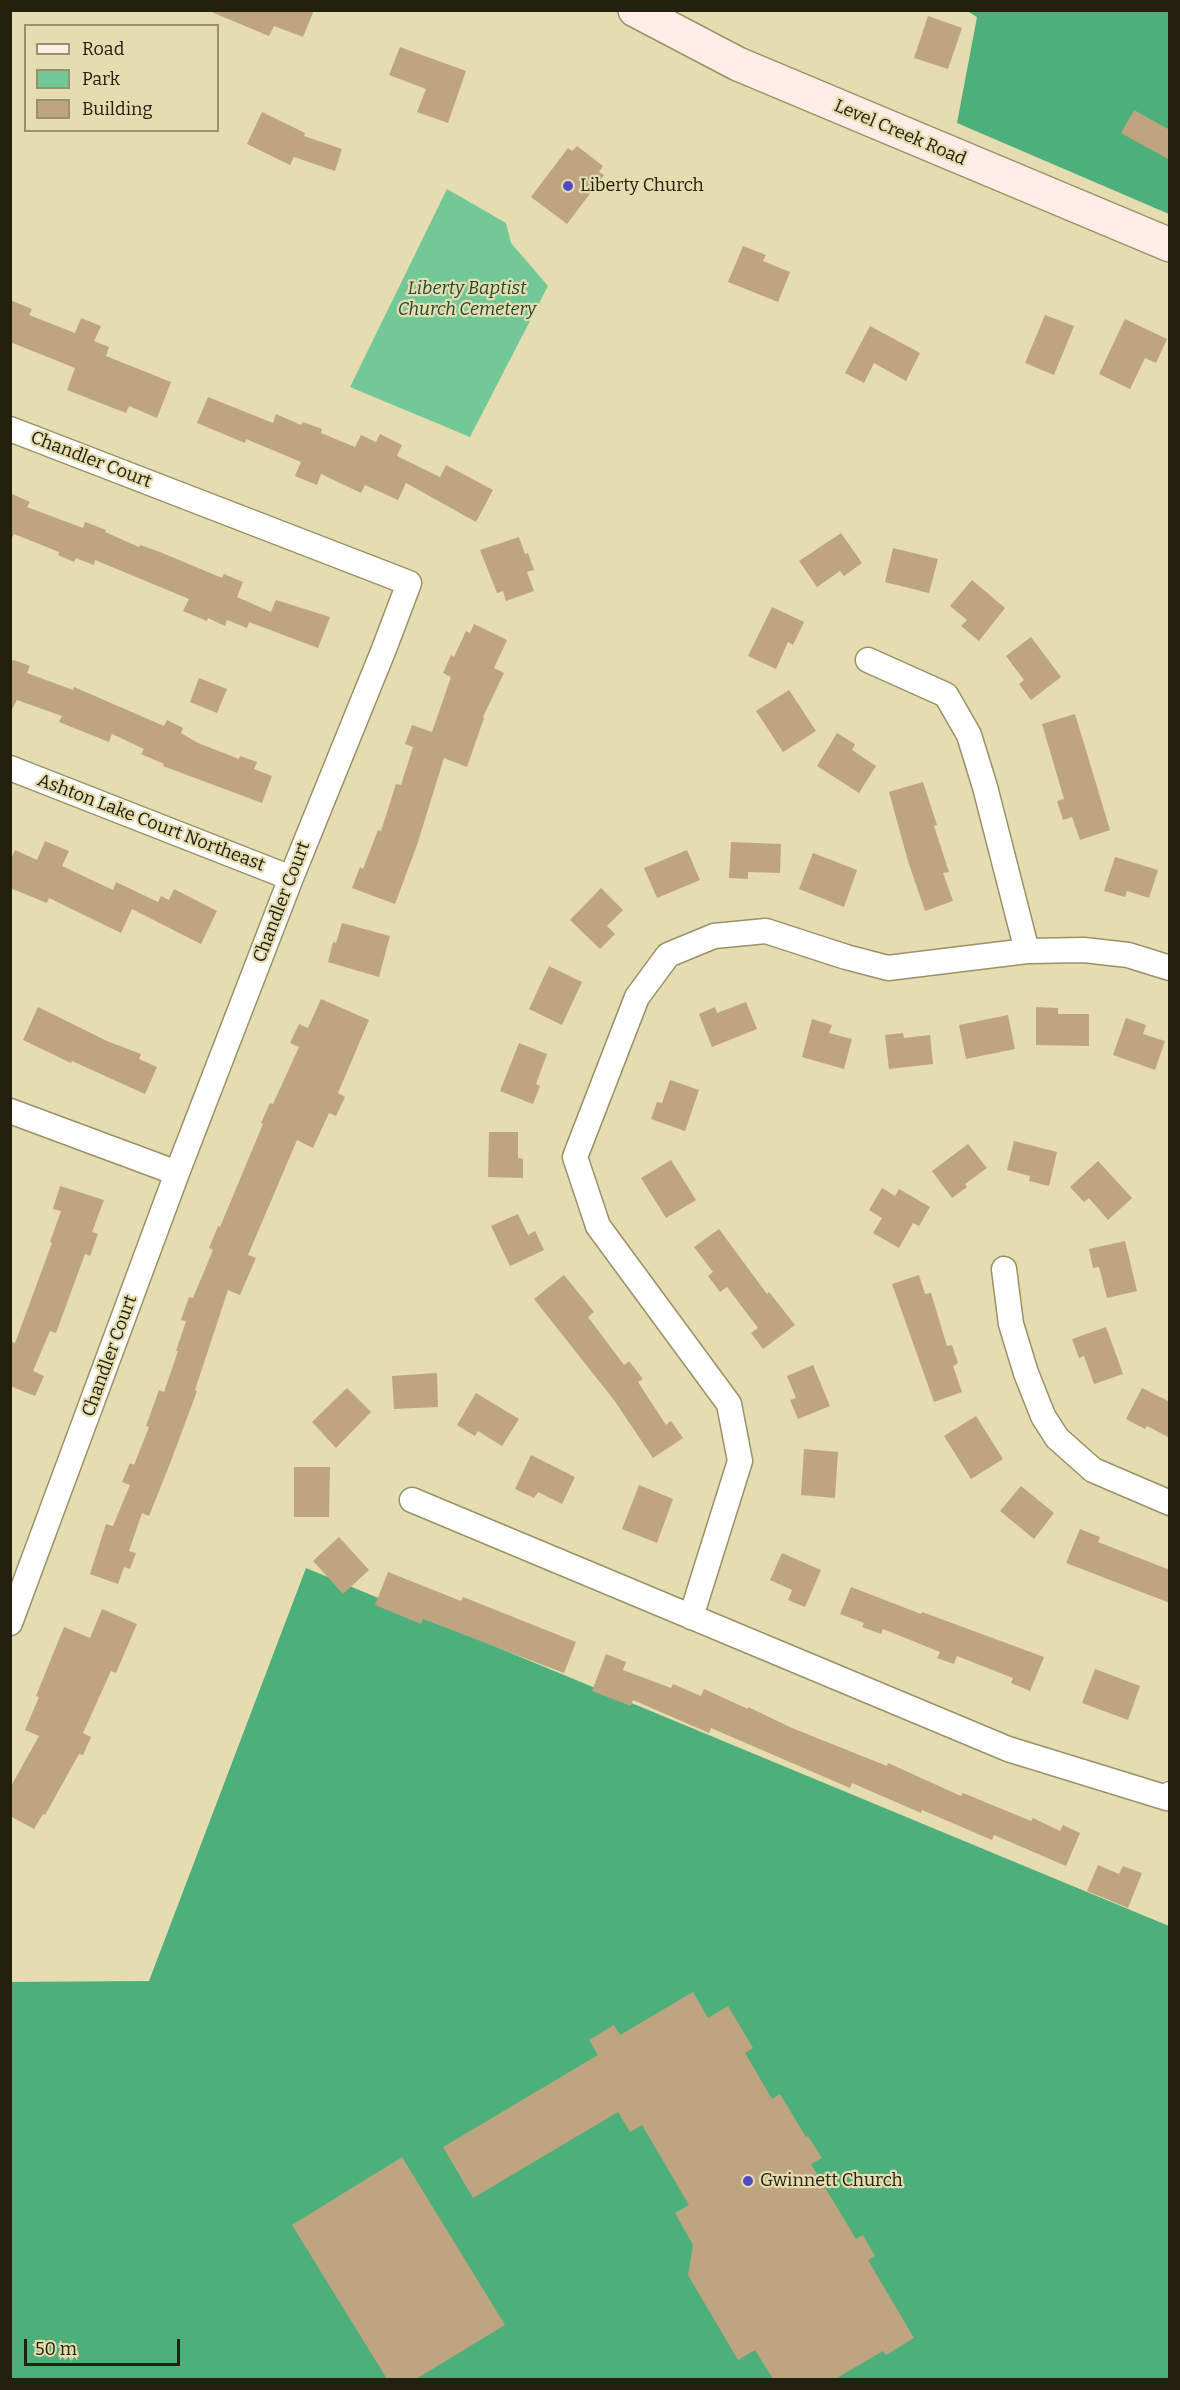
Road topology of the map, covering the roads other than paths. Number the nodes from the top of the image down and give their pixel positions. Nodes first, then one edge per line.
1 (635, 10) edge
2 (1170, 244) edge
3 (10, 429) edge
4 (868, 660) dead end
5 (10, 768) edge
6 (291, 878) junction
7 (1027, 951) junction
8 (1170, 968) edge
9 (10, 1111) edge
10 (177, 1173) junction
11 (1004, 1269) dead end
12 (412, 1500) dead end
13 (1170, 1503) edge
14 (691, 1617) junction
15 (10, 1623) edge
16 (1170, 1794) edge

1 - 2 street, Level Creek Road
3 - 6 street, Chandler Court
4 - 7 street
5 - 6 street, Ashton Lake Court Northeast
6 - 10 street, Chandler Court
7 - 8 street
7 - 14 street
9 - 10 street
10 - 15 street, Chandler Court
11 - 13 street
12 - 14 street
14 - 16 street

